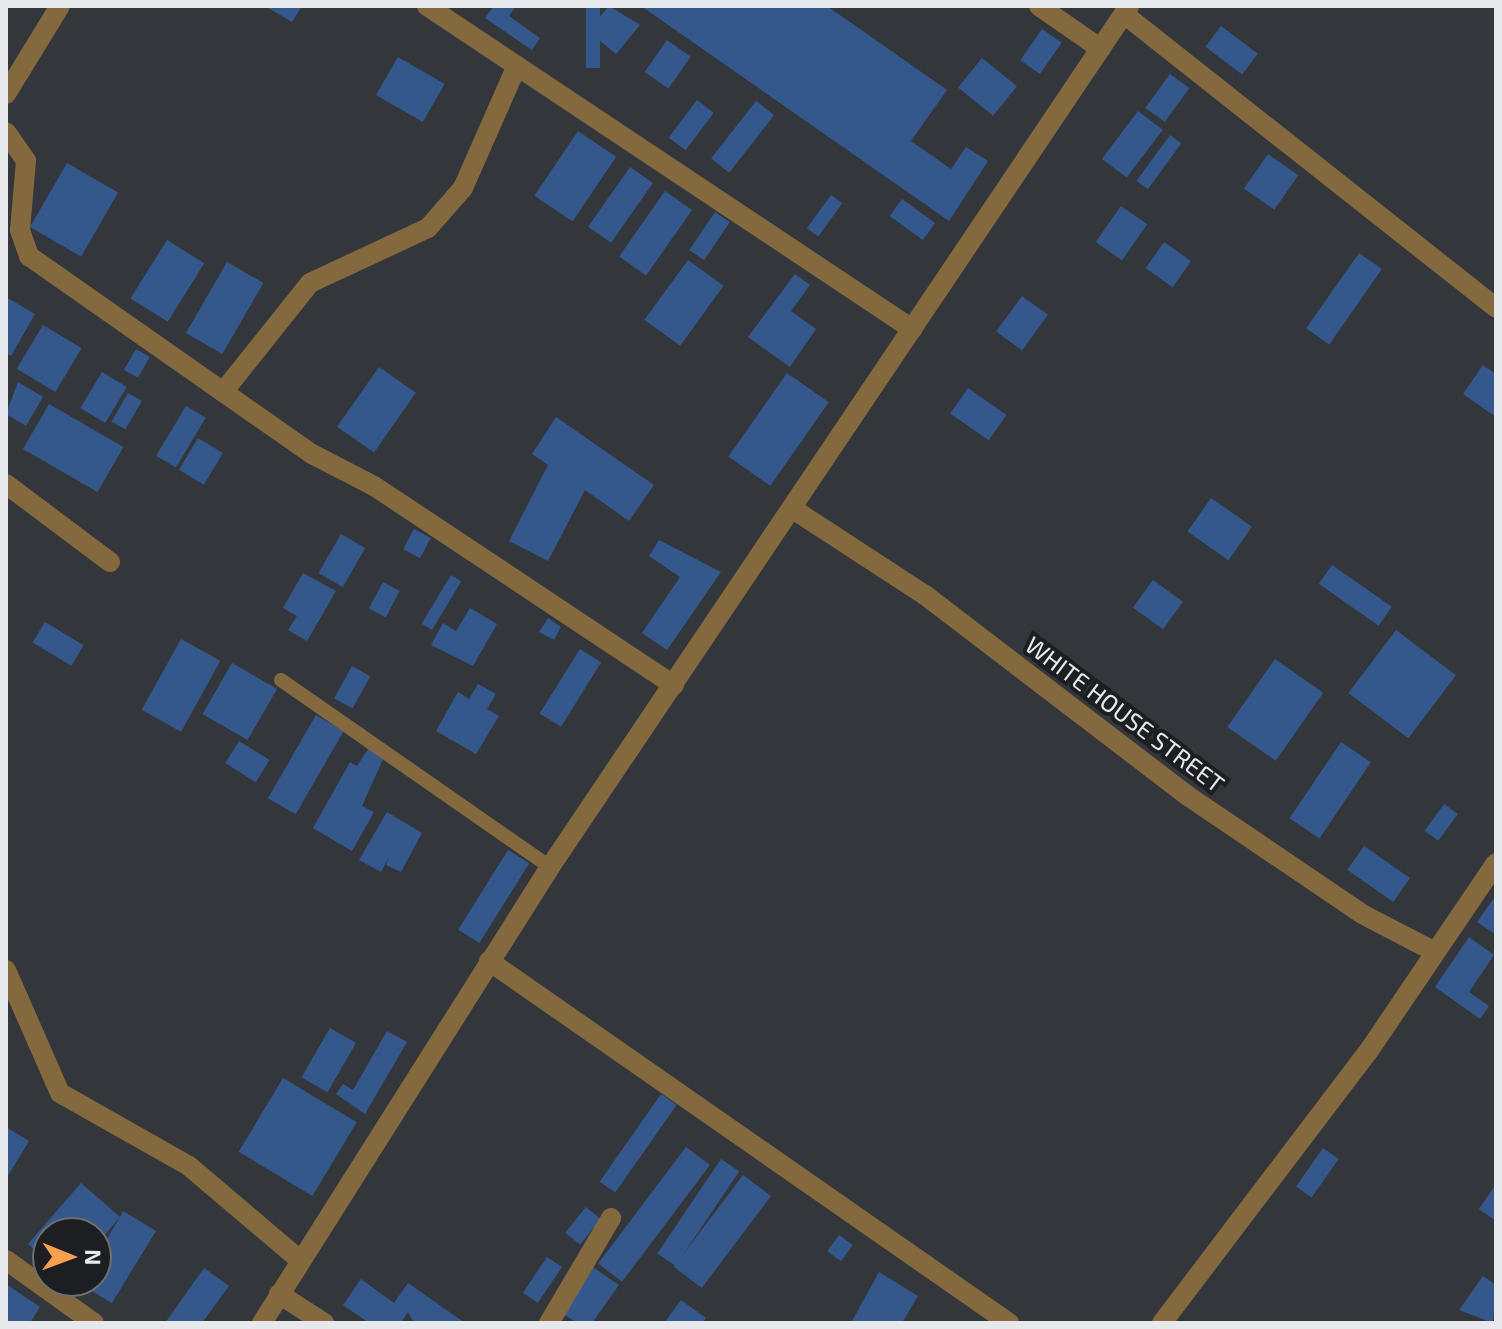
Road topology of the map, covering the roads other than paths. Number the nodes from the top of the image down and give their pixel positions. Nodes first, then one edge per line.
1 (60, 6) edge
2 (427, 6) edge
3 (1039, 6) edge
4 (1127, 10) edge
5 (1101, 49) junction
6 (516, 68) junction
7 (6, 94) edge
8 (6, 132) edge
9 (1494, 301) edge
10 (912, 329) junction
11 (223, 392) junction
12 (6, 484) edge
13 (793, 509) junction
14 (110, 562) dead end
15 (281, 680) dead end
16 (674, 685) junction
17 (1496, 863) edge
18 (550, 867) junction
19 (1433, 951) junction
20 (489, 961) junction
21 (6, 970) edge
22 (611, 1218) dead end
23 (6, 1260) edge
24 (300, 1260) junction
25 (279, 1294) junction
26 (94, 1323) edge
27 (262, 1323) edge
28 (324, 1323) edge
29 (549, 1323) edge
30 (1009, 1323) edge
31 (1162, 1323) edge

1 - 7 street
2 - 6 street
3 - 5 street
4 - 5 street
4 - 9 street
5 - 10 street
6 - 10 street
6 - 11 street
8 - 11 street
10 - 13 street
11 - 16 street
12 - 14 street
13 - 16 street
13 - 19 street, WHITE HOUSE STREET
15 - 18 lane
16 - 18 street
17 - 19 street
18 - 20 street
19 - 31 street
20 - 24 street
20 - 30 street
21 - 24 street
22 - 29 street
23 - 26 street
24 - 25 street
25 - 27 street
25 - 28 street

